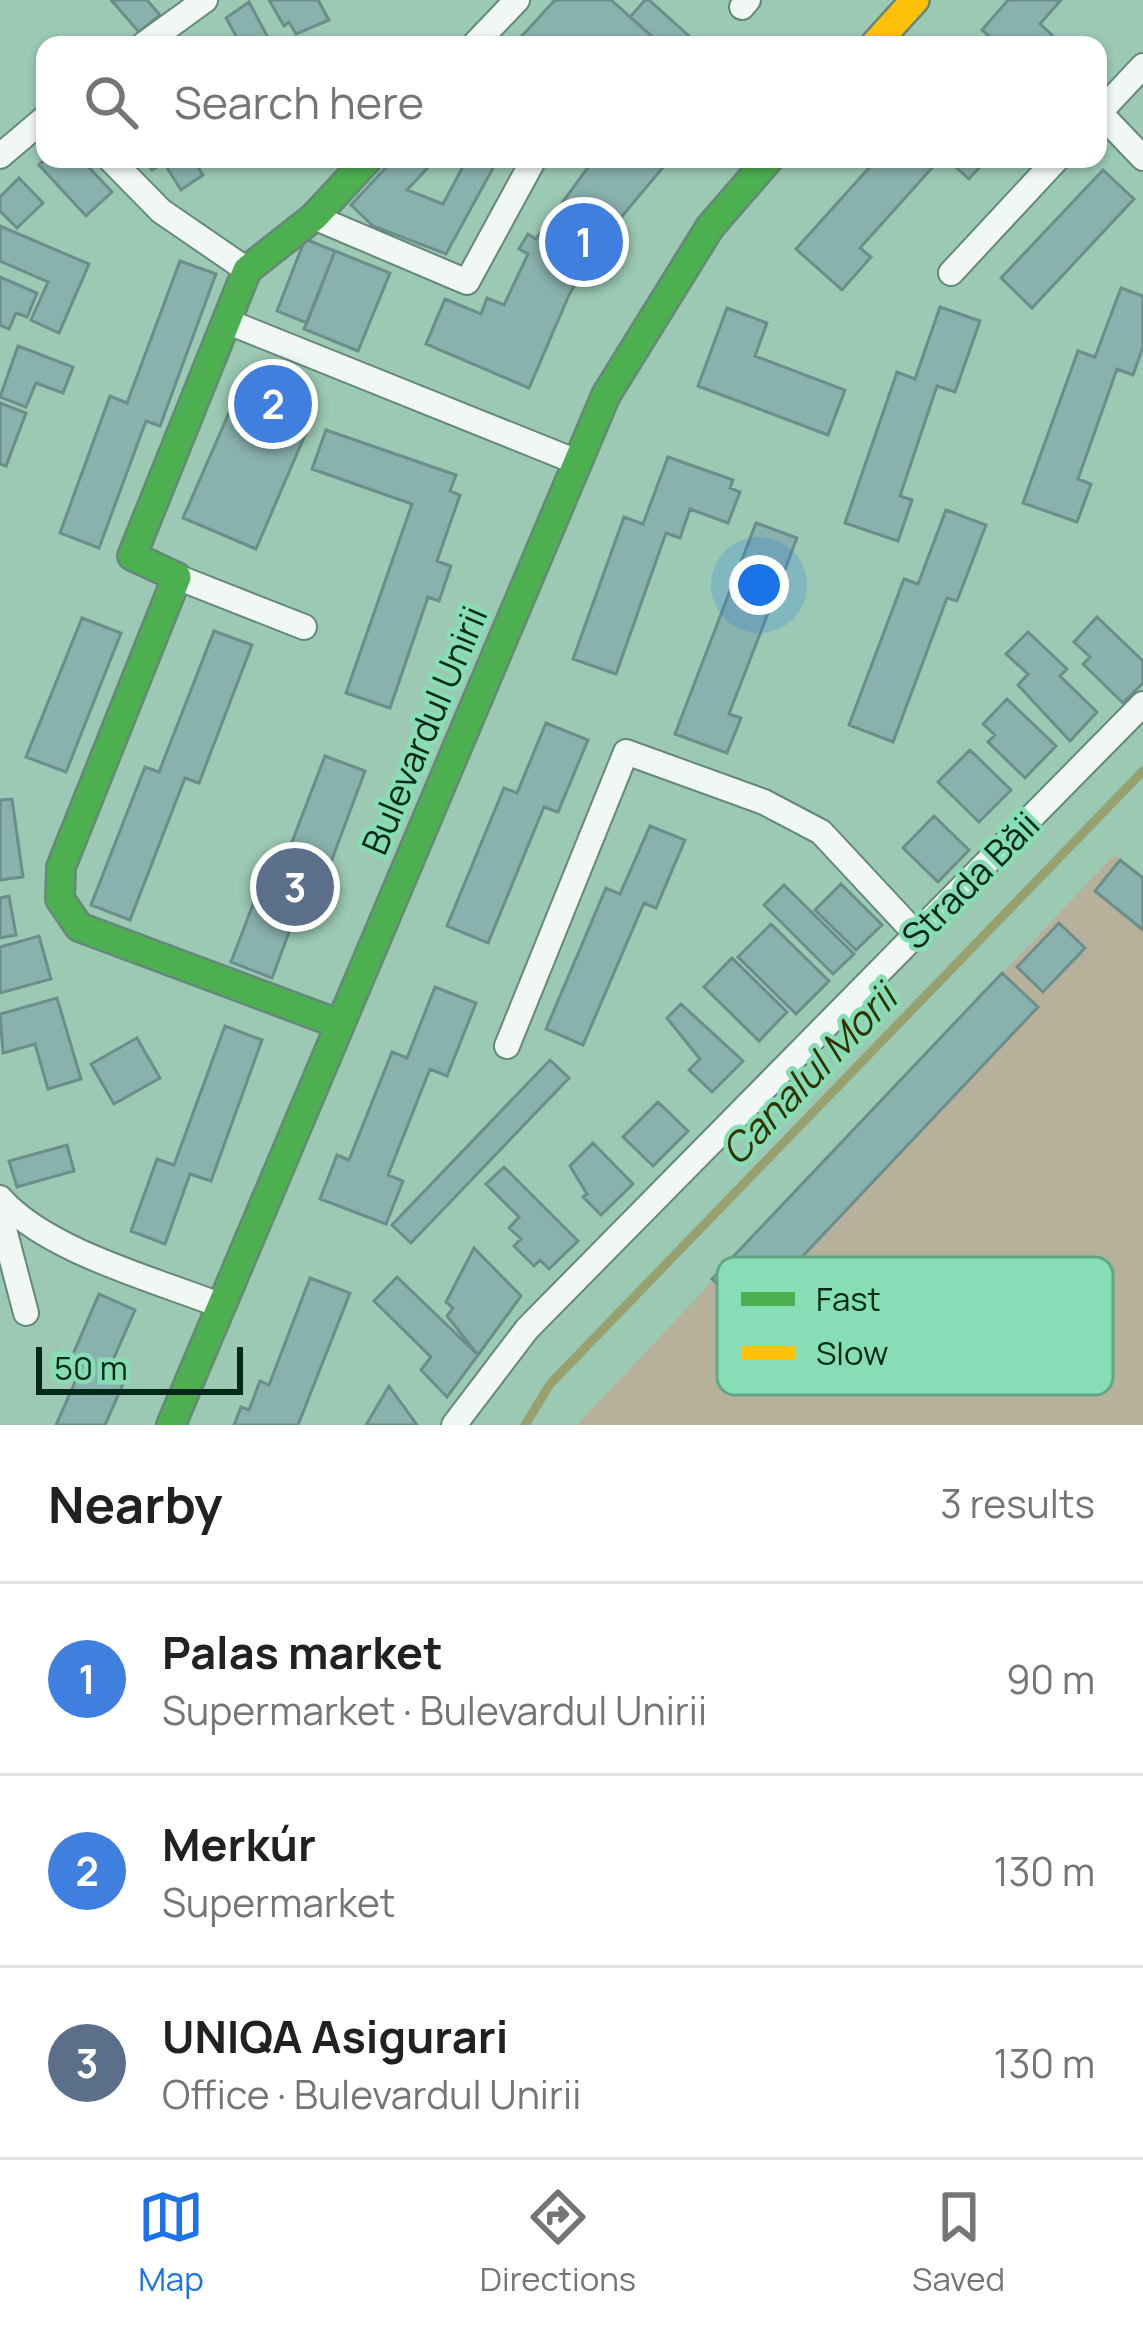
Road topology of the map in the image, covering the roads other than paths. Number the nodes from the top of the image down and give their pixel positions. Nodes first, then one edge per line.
1 (205, 0) edge
2 (517, 0) edge
3 (916, 0) edge
4 (155, 36) edge
5 (483, 36) edge
6 (882, 36) edge
7 (1143, 66) edge
8 (1107, 104) edge
9 (1107, 121) edge
10 (36, 126) edge
11 (0, 156) edge
12 (1143, 158) edge
13 (119, 168) edge
14 (360, 168) edge
15 (529, 168) edge
16 (761, 168) edge
17 (1049, 168) edge
18 (314, 217) junction
19 (247, 270) junction
20 (951, 273) dead end
21 (226, 321) junction
22 (577, 462) junction
23 (177, 577) junction
24 (304, 627) dead end
25 (1143, 704) edge
26 (916, 934) junction
27 (339, 1024) junction
28 (507, 1046) dead end
29 (0, 1198) edge
30 (0, 1214) edge
31 (222, 1306) junction
32 (26, 1313) dead end
33 (171, 1425) edge
34 (454, 1425) edge

1 - 4 street
2 - 5 street
3 - 6 main road
7 - 8 street
9 - 12 street
10 - 11 street
13 - 19 street
14 - 18 main road
15 - 18 street
16 - 22 main road, Bulevardul Unirii
17 - 20 street
18 - 19 main road
19 - 21 main road
21 - 22 street
21 - 23 main road
22 - 27 main road, Bulevardul Unirii
23 - 24 street
23 - 27 main road
25 - 26 street, Strada Băii
26 - 28 street
26 - 34 street, Strada Băii
27 - 31 main road, Bulevardul Unirii
29 - 31 street
30 - 32 street
31 - 33 main road, Bulevardul Unirii

